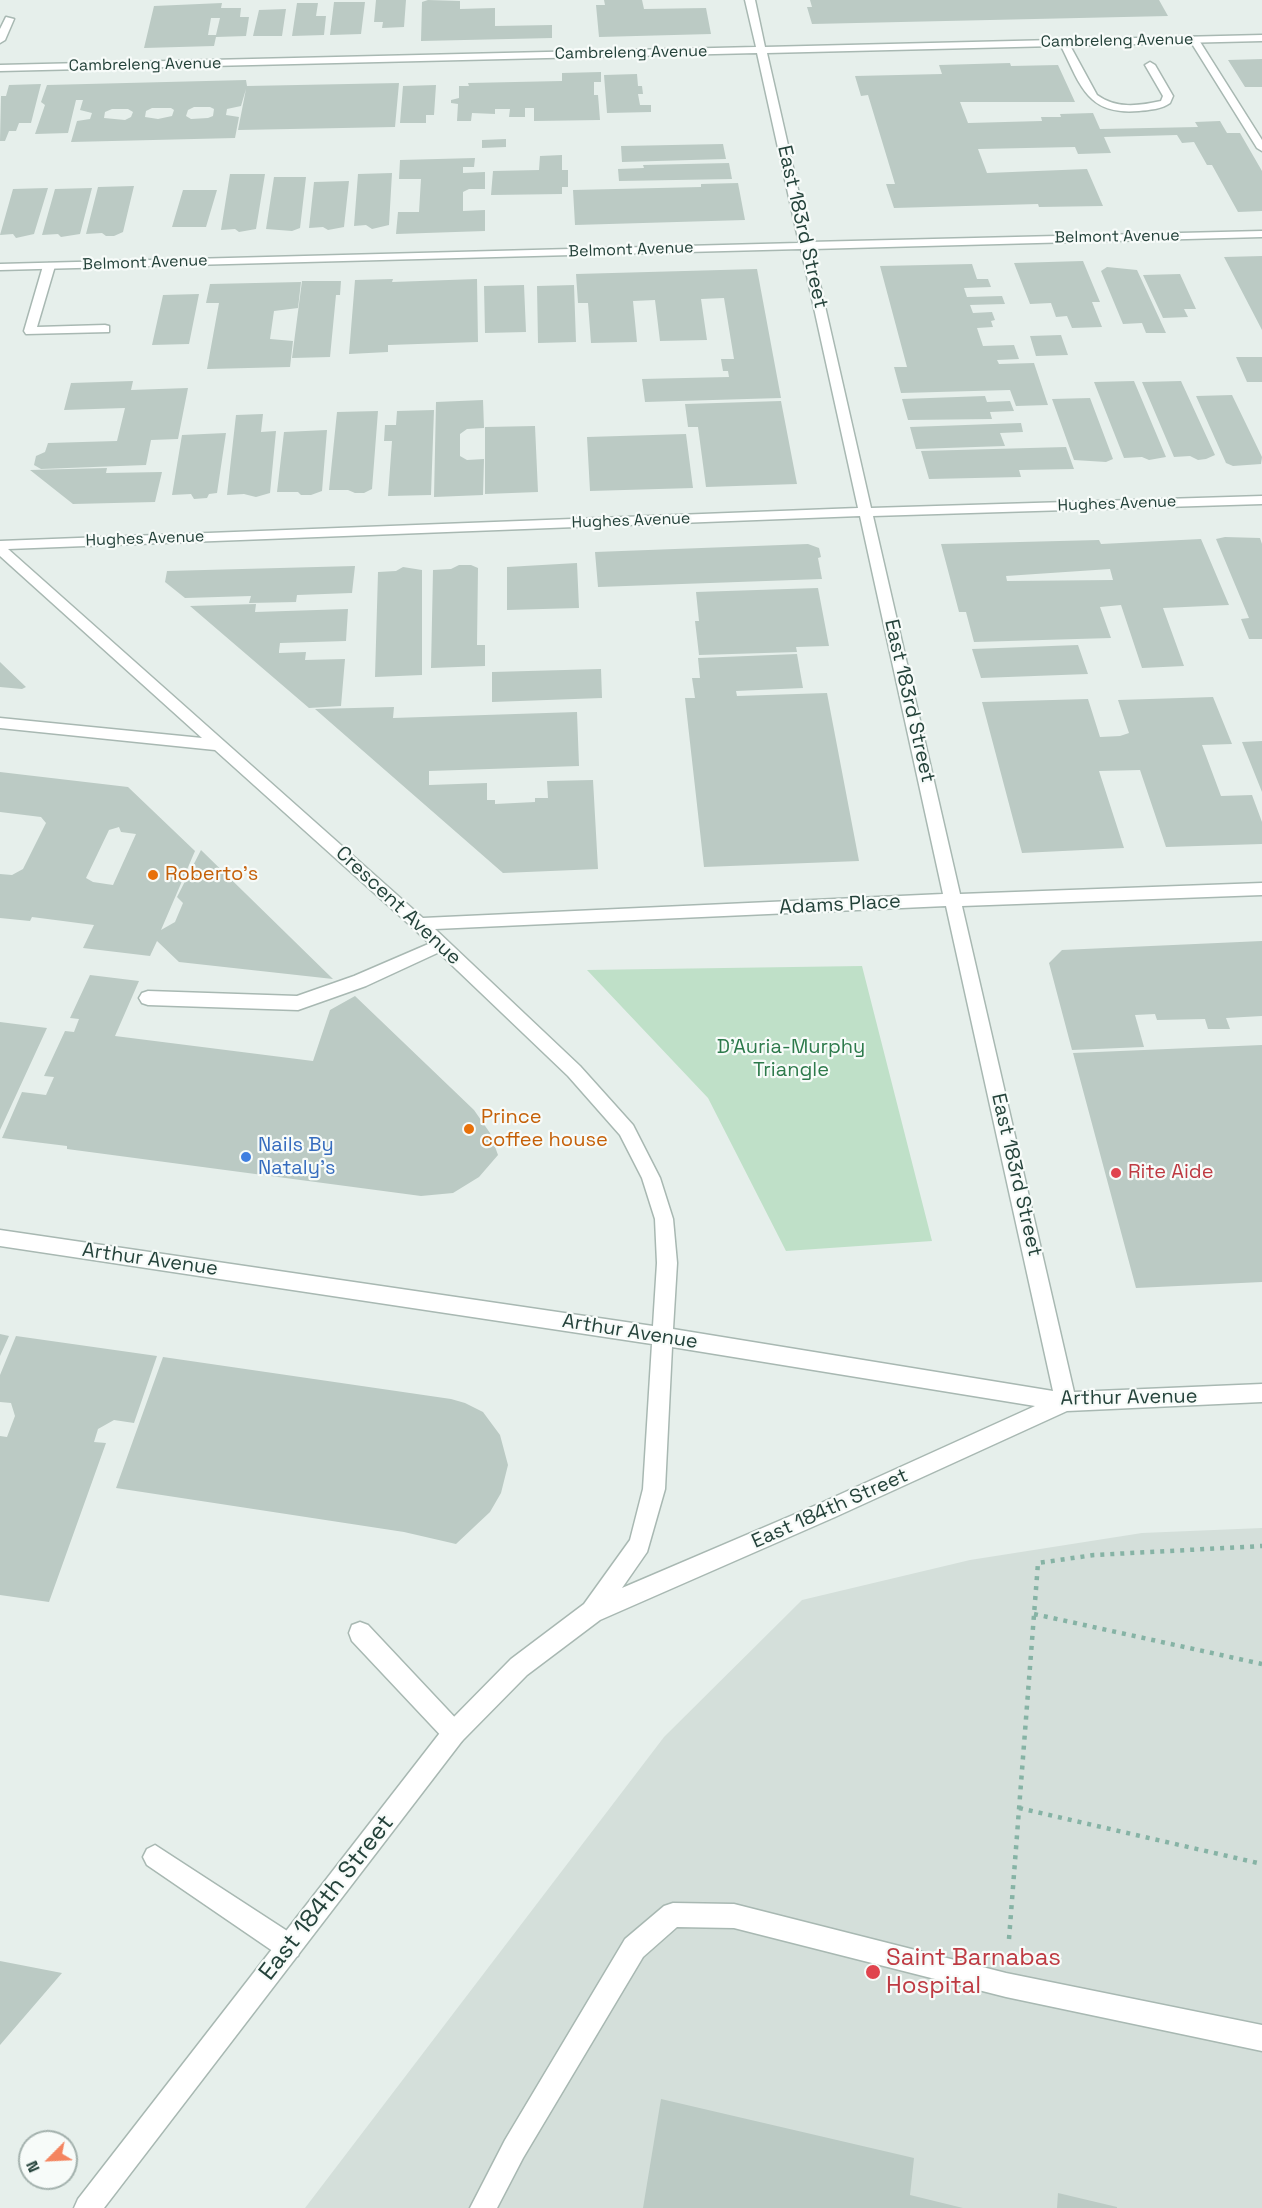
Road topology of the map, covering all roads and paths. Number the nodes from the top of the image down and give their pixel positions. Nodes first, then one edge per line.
1 (750, 0) edge
2 (9, 20) dead end
3 (1262, 38) edge
4 (1194, 39) junction
5 (0, 40) edge
6 (1064, 42) junction
7 (761, 50) junction
8 (1150, 65) dead end
9 (0, 68) edge
10 (1262, 148) edge
11 (1262, 234) edge
12 (806, 245) junction
13 (49, 266) junction
14 (0, 267) edge
15 (105, 329) dead end
16 (1262, 500) edge
17 (866, 512) junction
18 (0, 547) edge
19 (0, 723) edge
20 (221, 745) junction
21 (1262, 890) edge
22 (954, 900) junction
23 (419, 924) junction
24 (440, 945) junction
25 (148, 999) dead end
26 (0, 1238) edge
27 (661, 1336) junction
28 (1262, 1394) edge
29 (1066, 1402) junction
30 (1262, 1546) edge
31 (592, 1612) junction
32 (1034, 1614) junction
33 (360, 1633) dead end
34 (1262, 1664) edge
35 (454, 1733) junction
36 (1019, 1808) junction
37 (155, 1857) dead end
38 (1262, 1864) edge
39 (289, 1947) junction
40 (1006, 1985) junction
41 (1262, 2038) edge
42 (87, 2208) edge
43 (483, 2208) edge

1 - 7 street, East 183rd Street
2 - 5 street
3 - 4 street, Cambreleng Avenue
4 - 6 street, Cambreleng Avenue
4 - 10 street
6 - 7 street, Cambreleng Avenue
6 - 8 street
7 - 9 street, Cambreleng Avenue
7 - 12 street, East 183rd Street
11 - 12 street, Belmont Avenue
12 - 13 street, Belmont Avenue
12 - 17 street, East 183rd Street
13 - 14 street, Belmont Avenue
13 - 15 street
16 - 17 street, Hughes Avenue
17 - 18 street, Hughes Avenue
17 - 22 street, East 183rd Street
18 - 20 street, Crescent Avenue
19 - 20 street
20 - 23 street, Crescent Avenue
21 - 22 street, Adams Place
22 - 23 street, Adams Place
22 - 29 street, East 183rd Street
23 - 24 street, Crescent Avenue
24 - 25 street
24 - 27 street, Crescent Avenue
26 - 27 street, Arthur Avenue
27 - 29 street, Arthur Avenue
27 - 31 street, East 184th Street
28 - 29 street, Arthur Avenue
29 - 31 street, East 184th Street
30 - 32 path
31 - 35 street, East 184th Street
32 - 34 path
32 - 36 path
33 - 35 street
35 - 39 street, East 184th Street
36 - 38 path
36 - 40 path
37 - 39 street
39 - 42 street, East 184th Street
40 - 41 street
40 - 43 street

